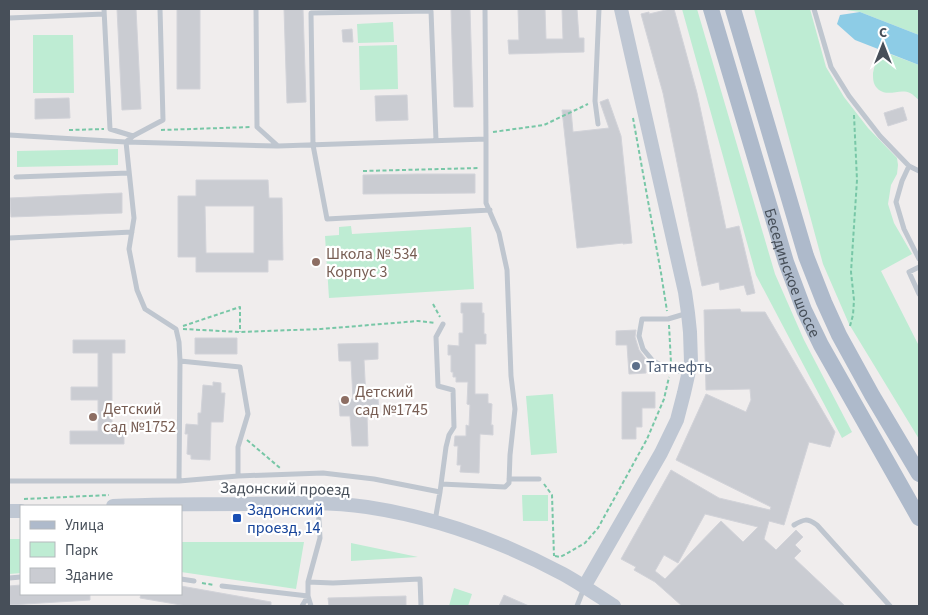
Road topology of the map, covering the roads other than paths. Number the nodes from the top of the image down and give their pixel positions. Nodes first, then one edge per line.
1 (160, 9) edge
2 (256, 9) edge
3 (485, 9) edge
4 (599, 9) edge
5 (621, 9) edge
6 (712, 9) edge
7 (733, 9) edge
8 (814, 9) edge
9 (104, 11) edge
10 (311, 11) edge
11 (9, 18) edge
12 (598, 124) dead end
13 (9, 135) edge
14 (133, 136) junction
15 (486, 136) junction
16 (436, 140) junction
17 (126, 142) junction
18 (313, 145) junction
19 (278, 146) junction
20 (909, 166) junction
21 (919, 171) edge
22 (129, 173) junction
23 (16, 177) dead end
24 (490, 210) junction
25 (132, 232) junction
26 (9, 238) edge
27 (919, 259) edge
28 (919, 267) edge
29 (919, 294) edge
30 (688, 313) junction
31 (443, 324) road end
32 (180, 362) junction
33 (689, 373) junction
34 (919, 474) edge
35 (238, 476) junction
36 (538, 478) road end
37 (509, 479) junction
38 (9, 481) edge
39 (179, 482) junction
40 (441, 484) junction
41 (440, 492) junction
42 (114, 501) edge
43 (318, 502) junction
44 (20, 505) edge
45 (128, 505) edge
46 (178, 505) edge
47 (9, 511) edge
48 (919, 518) edge
49 (435, 521) junction
50 (794, 525) dead end
51 (182, 579) edge
52 (194, 581) road end
53 (308, 582) junction
54 (222, 586) road end
55 (584, 587) junction
56 (308, 596) junction
57 (302, 606) edge
58 (311, 606) edge
59 (420, 606) edge
60 (577, 606) edge
61 (614, 606) edge
62 (890, 606) edge

1 - 14 lane
2 - 19 lane
3 - 15 lane
4 - 12 lane
5 - 30 street
6 - 48 main road, Бесединское шоссе
7 - 34 main road, Бесединское шоссе
8 - 20 lane
9 - 11 lane
9 - 14 lane
10 - 16 lane
10 - 18 lane
13 - 17 lane
14 - 17 lane
15 - 16 lane
15 - 24 lane
16 - 18 lane
17 - 19 lane
17 - 22 lane
18 - 19 lane
18 - 24 lane
20 - 21 lane
20 - 27 lane
22 - 23 lane
22 - 25 lane
24 - 37 lane
25 - 26 lane
25 - 32 lane
28 - 29 lane
30 - 33 street
30 - 33 lane
31 - 40 lane
32 - 35 lane
32 - 39 lane
33 - 55 street
35 - 39 lane
35 - 41 lane
36 - 37 lane
37 - 40 lane
38 - 39 lane
40 - 41 lane
41 - 49 lane
42 - 45 street, Задонский проезд
43 - 46 street, Задонский проезд
43 - 49 street, Задонский проезд
43 - 53 lane
44 - 47 street
49 - 55 street, Задонский проезд
50 - 62 lane
51 - 52 lane
53 - 56 lane
53 - 59 lane
54 - 56 lane
55 - 60 lane
55 - 61 street, Задонский проезд
56 - 57 lane
56 - 58 lane

